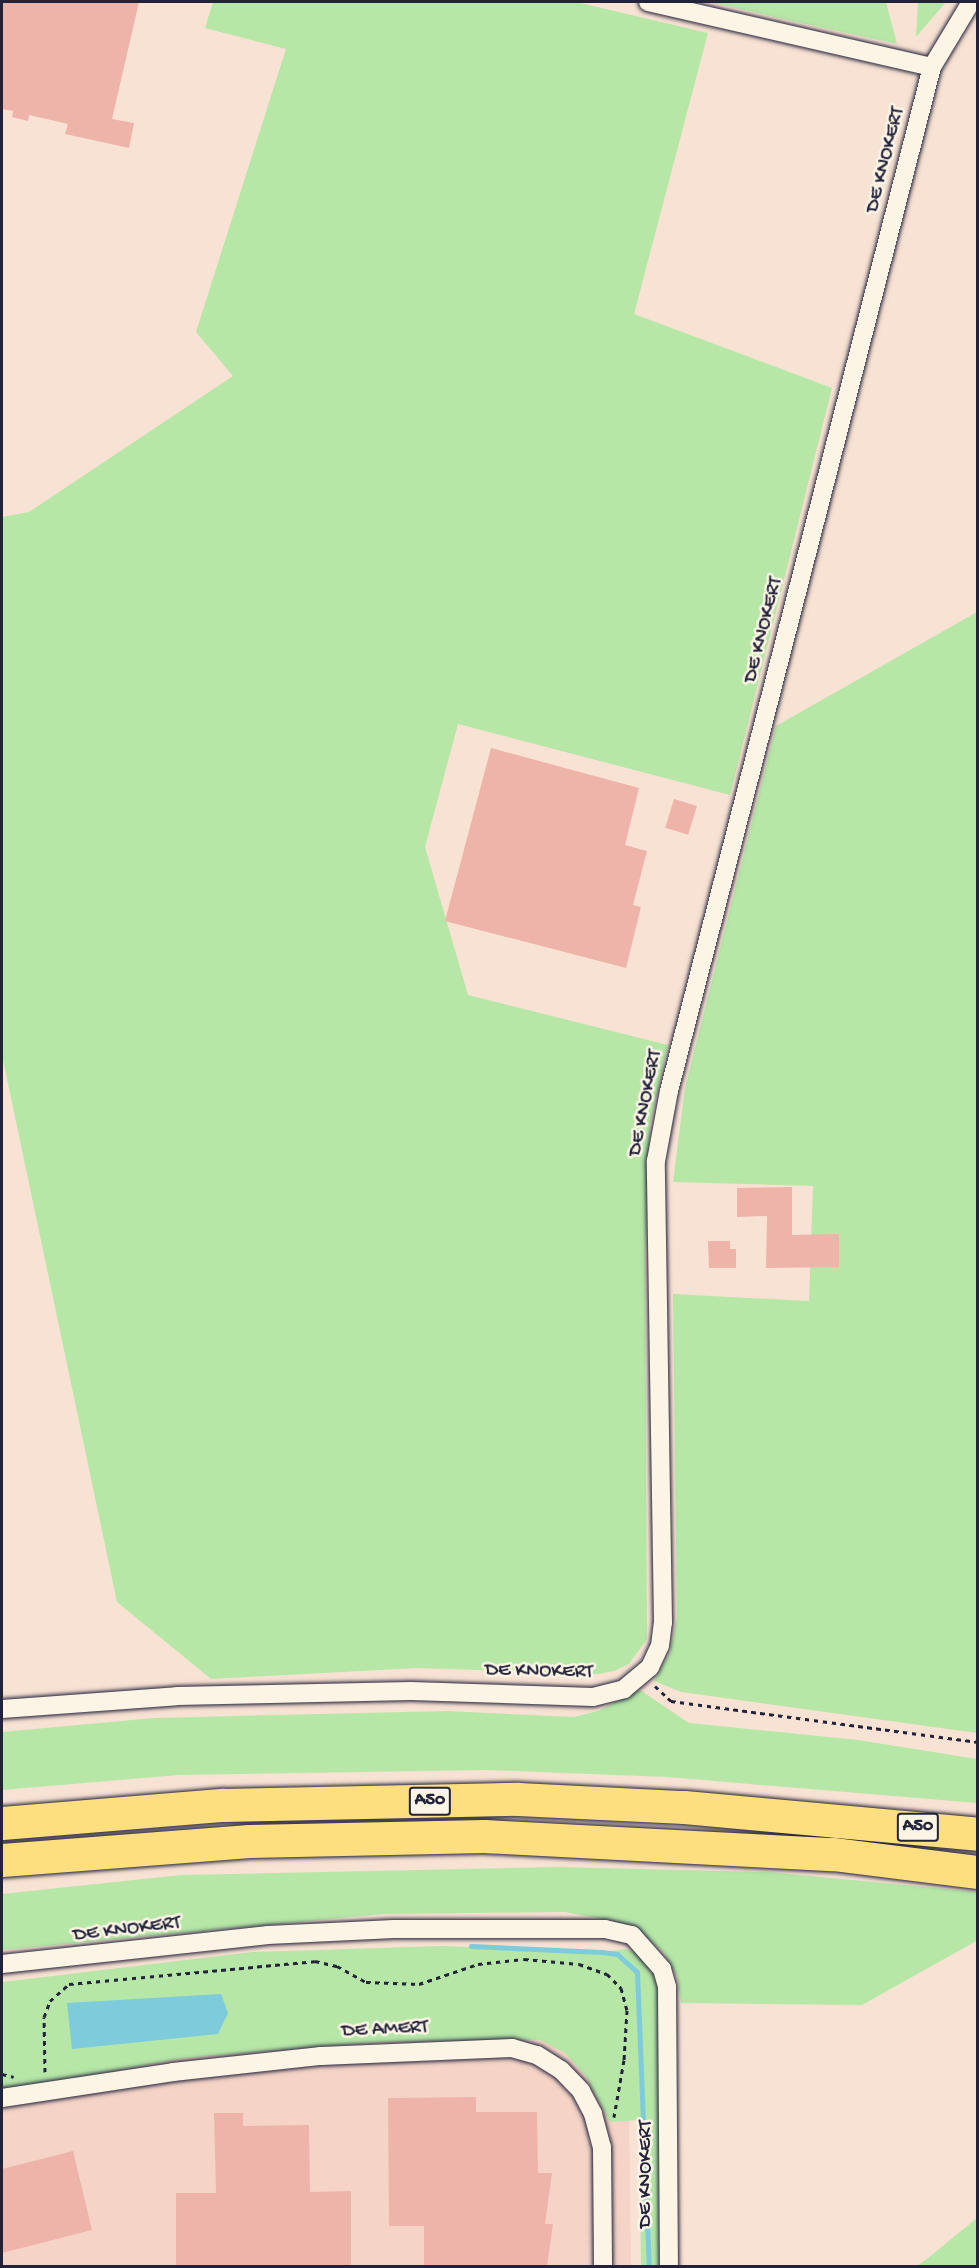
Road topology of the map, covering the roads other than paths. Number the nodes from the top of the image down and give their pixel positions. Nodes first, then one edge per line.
1 (648, 2) edge
2 (971, 2) edge
3 (932, 67) junction
4 (2, 1709) edge
5 (2, 1823) edge
6 (978, 1834) edge
7 (2, 1860) edge
8 (978, 1872) edge
9 (2, 1964) edge
10 (2, 2098) edge
11 (603, 2266) edge
12 (669, 2266) edge

1 - 3 street
2 - 3 street, DE KNOKERT
3 - 4 street, DE KNOKERT
5 - 6 highway, A50
7 - 8 highway, A50
9 - 12 street, DE KNOKERT
10 - 11 street, DE AMERT

